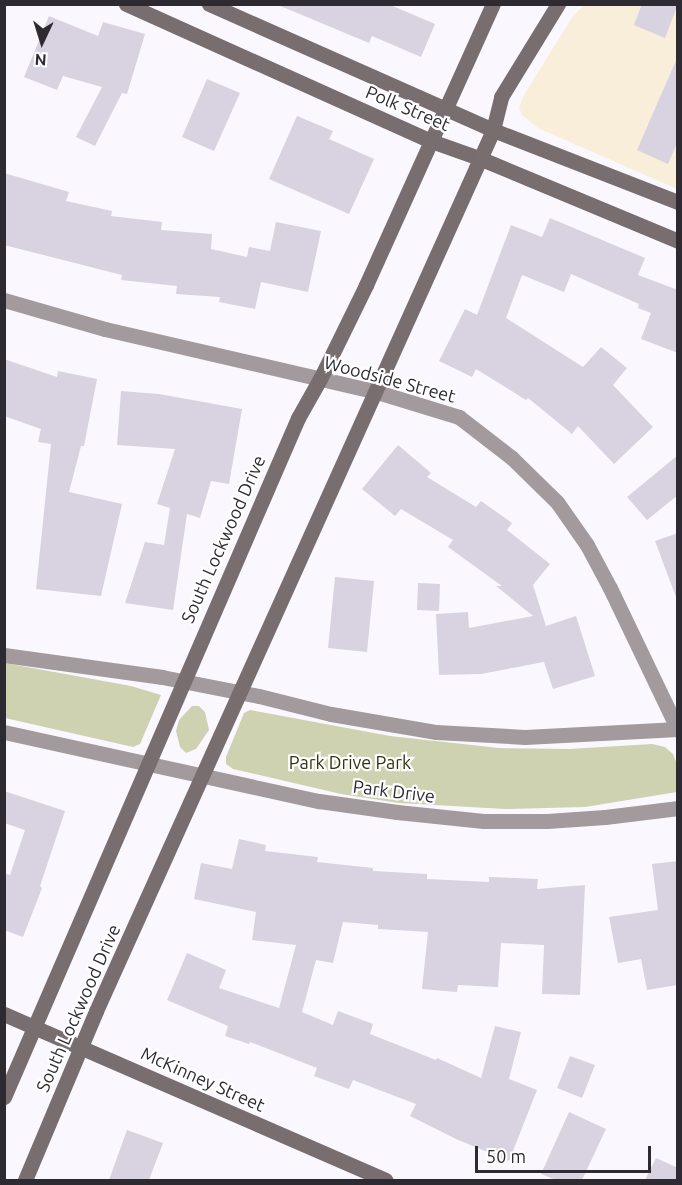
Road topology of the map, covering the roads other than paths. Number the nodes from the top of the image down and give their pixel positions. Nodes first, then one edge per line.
1 (126, 4) edge
2 (209, 4) edge
3 (493, 4) edge
4 (558, 4) edge
5 (445, 109) junction
6 (493, 130) junction
7 (430, 141) junction
8 (479, 158) junction
9 (678, 202) edge
10 (678, 241) edge
11 (4, 300) edge
12 (320, 379) junction
13 (374, 391) junction
14 (4, 655) edge
15 (182, 681) junction
16 (240, 693) junction
17 (677, 730) edge
18 (4, 732) edge
19 (150, 763) junction
20 (204, 775) junction
21 (678, 808) edge
22 (4, 1014) edge
23 (35, 1027) junction
24 (81, 1048) junction
25 (4, 1097) edge
26 (25, 1180) edge
27 (385, 1180) edge

1 - 7 main road, Polk Street
2 - 5 main road, Polk Street
3 - 5 main road, South Lockwood Drive
4 - 6 main road, South Lockwood Drive
5 - 6 main road, Polk Street
5 - 7 main road, South Lockwood Drive
6 - 8 main road, South Lockwood Drive
6 - 9 main road, Polk Street
7 - 8 main road, Polk Street
7 - 12 main road, South Lockwood Drive
8 - 10 main road, Polk Street
8 - 13 main road, South Lockwood Drive
11 - 12 street, Woodside Street
12 - 13 street, Woodside Street
12 - 15 main road, South Lockwood Drive
13 - 16 main road, South Lockwood Drive
13 - 17 street, Woodside Street
14 - 15 street
15 - 16 street
15 - 19 main road, South Lockwood Drive
16 - 17 street
16 - 20 main road, South Lockwood Drive
18 - 19 street, Park Drive
19 - 20 street, Park Drive
19 - 23 main road, South Lockwood Drive
20 - 21 street, Park Drive
20 - 24 main road, South Lockwood Drive
22 - 23 main road, McKinney Street
23 - 24 main road, McKinney Street
23 - 25 main road, South Lockwood Drive
24 - 26 main road, South Lockwood Drive
24 - 27 main road, McKinney Street

